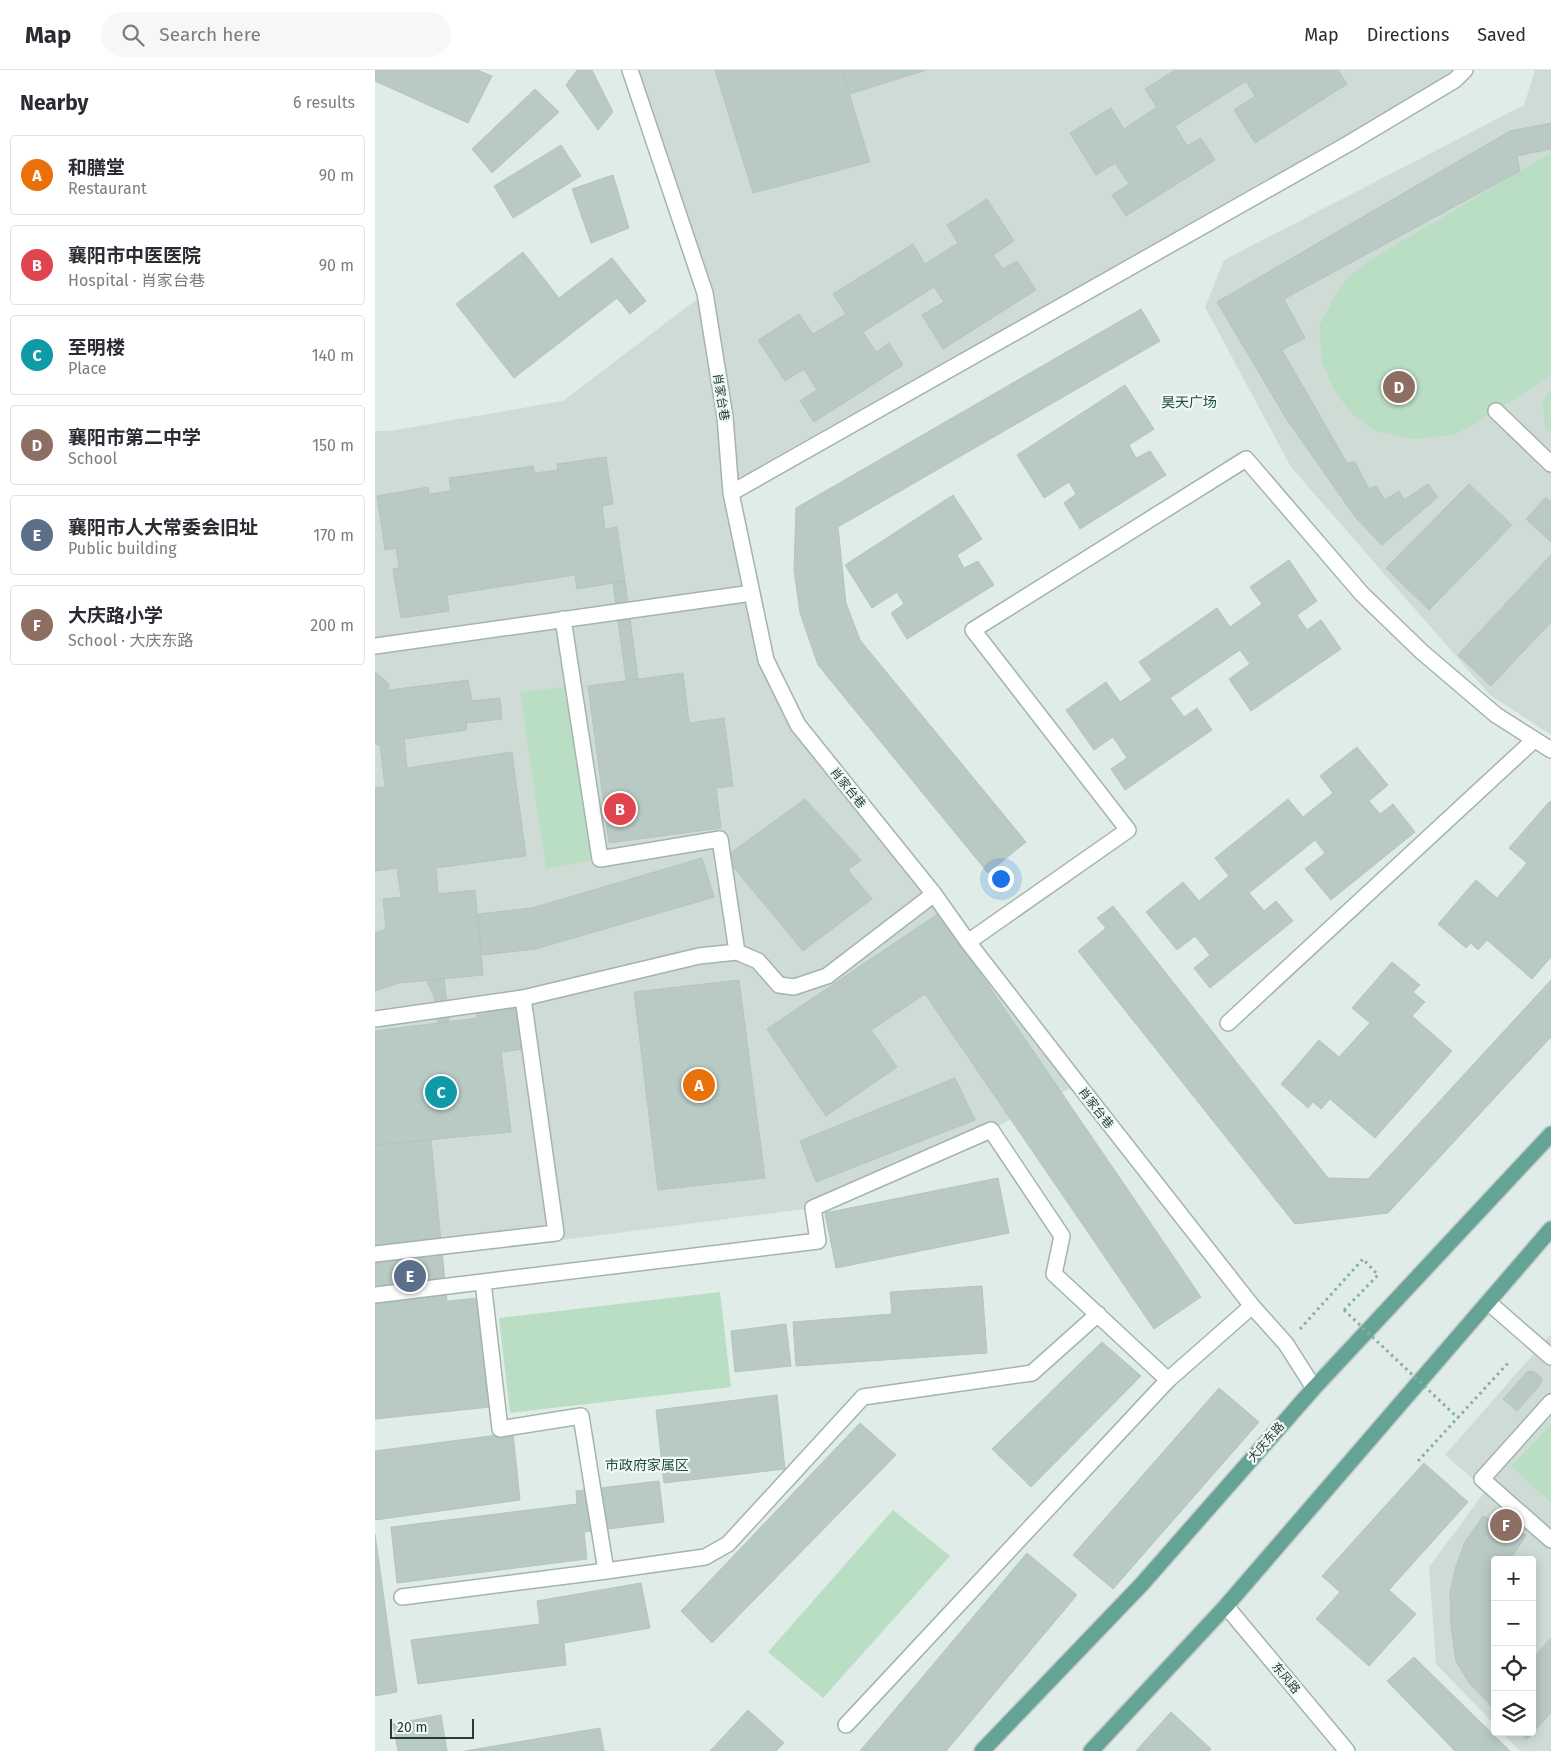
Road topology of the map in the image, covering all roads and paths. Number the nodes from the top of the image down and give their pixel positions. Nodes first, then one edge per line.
1 (630, 70) edge
2 (1465, 70) edge
3 (1496, 411) dead end
4 (1551, 464) edge
5 (731, 493) junction
6 (751, 593) junction
7 (563, 619) junction
8 (375, 646) edge
9 (1535, 740) junction
10 (1551, 750) edge
11 (934, 894) junction
12 (968, 942) junction
13 (737, 952) junction
14 (523, 998) junction
15 (375, 1020) edge
16 (1228, 1023) dead end
17 (1551, 1134) edge
18 (1551, 1229) edge
19 (375, 1254) edge
20 (483, 1282) junction
21 (375, 1295) edge
22 (1487, 1302) junction
23 (1252, 1306) junction
24 (1098, 1314) junction
25 (1286, 1344) junction
26 (1551, 1357) edge
27 (1509, 1362) dead end
28 (1168, 1380) junction
29 (1314, 1388) junction
30 (1551, 1402) edge
31 (1458, 1418) junction
32 (1418, 1461) dead end
33 (1551, 1540) edge
34 (606, 1571) junction
35 (402, 1597) dead end
36 (1226, 1606) junction
37 (846, 1725) dead end
38 (982, 1751) edge
39 (1091, 1751) edge
40 (1347, 1751) edge

1 - 5 street, 肖家台巷
2 - 5 street
3 - 4 street
5 - 6 street, 肖家台巷
6 - 7 street
6 - 11 street, 肖家台巷
7 - 8 street
7 - 13 street
9 - 10 street
9 - 12 street
9 - 16 street
11 - 12 street, 肖家台巷
11 - 13 street
12 - 23 street, 肖家台巷
13 - 14 street
14 - 15 street
14 - 19 street
17 - 29 main road, 大庆东路
18 - 22 main road
20 - 21 street
20 - 24 street
20 - 34 street
22 - 26 street
22 - 36 main road
23 - 25 street, 肖家台巷
23 - 28 street
24 - 28 street
24 - 34 street
25 - 29 street, 肖家台巷
25 - 31 path, bridge
27 - 31 path
28 - 37 street
29 - 38 main road, 大庆东路
30 - 33 street
31 - 32 path
34 - 35 street
36 - 39 main road
36 - 40 street, 东风路

